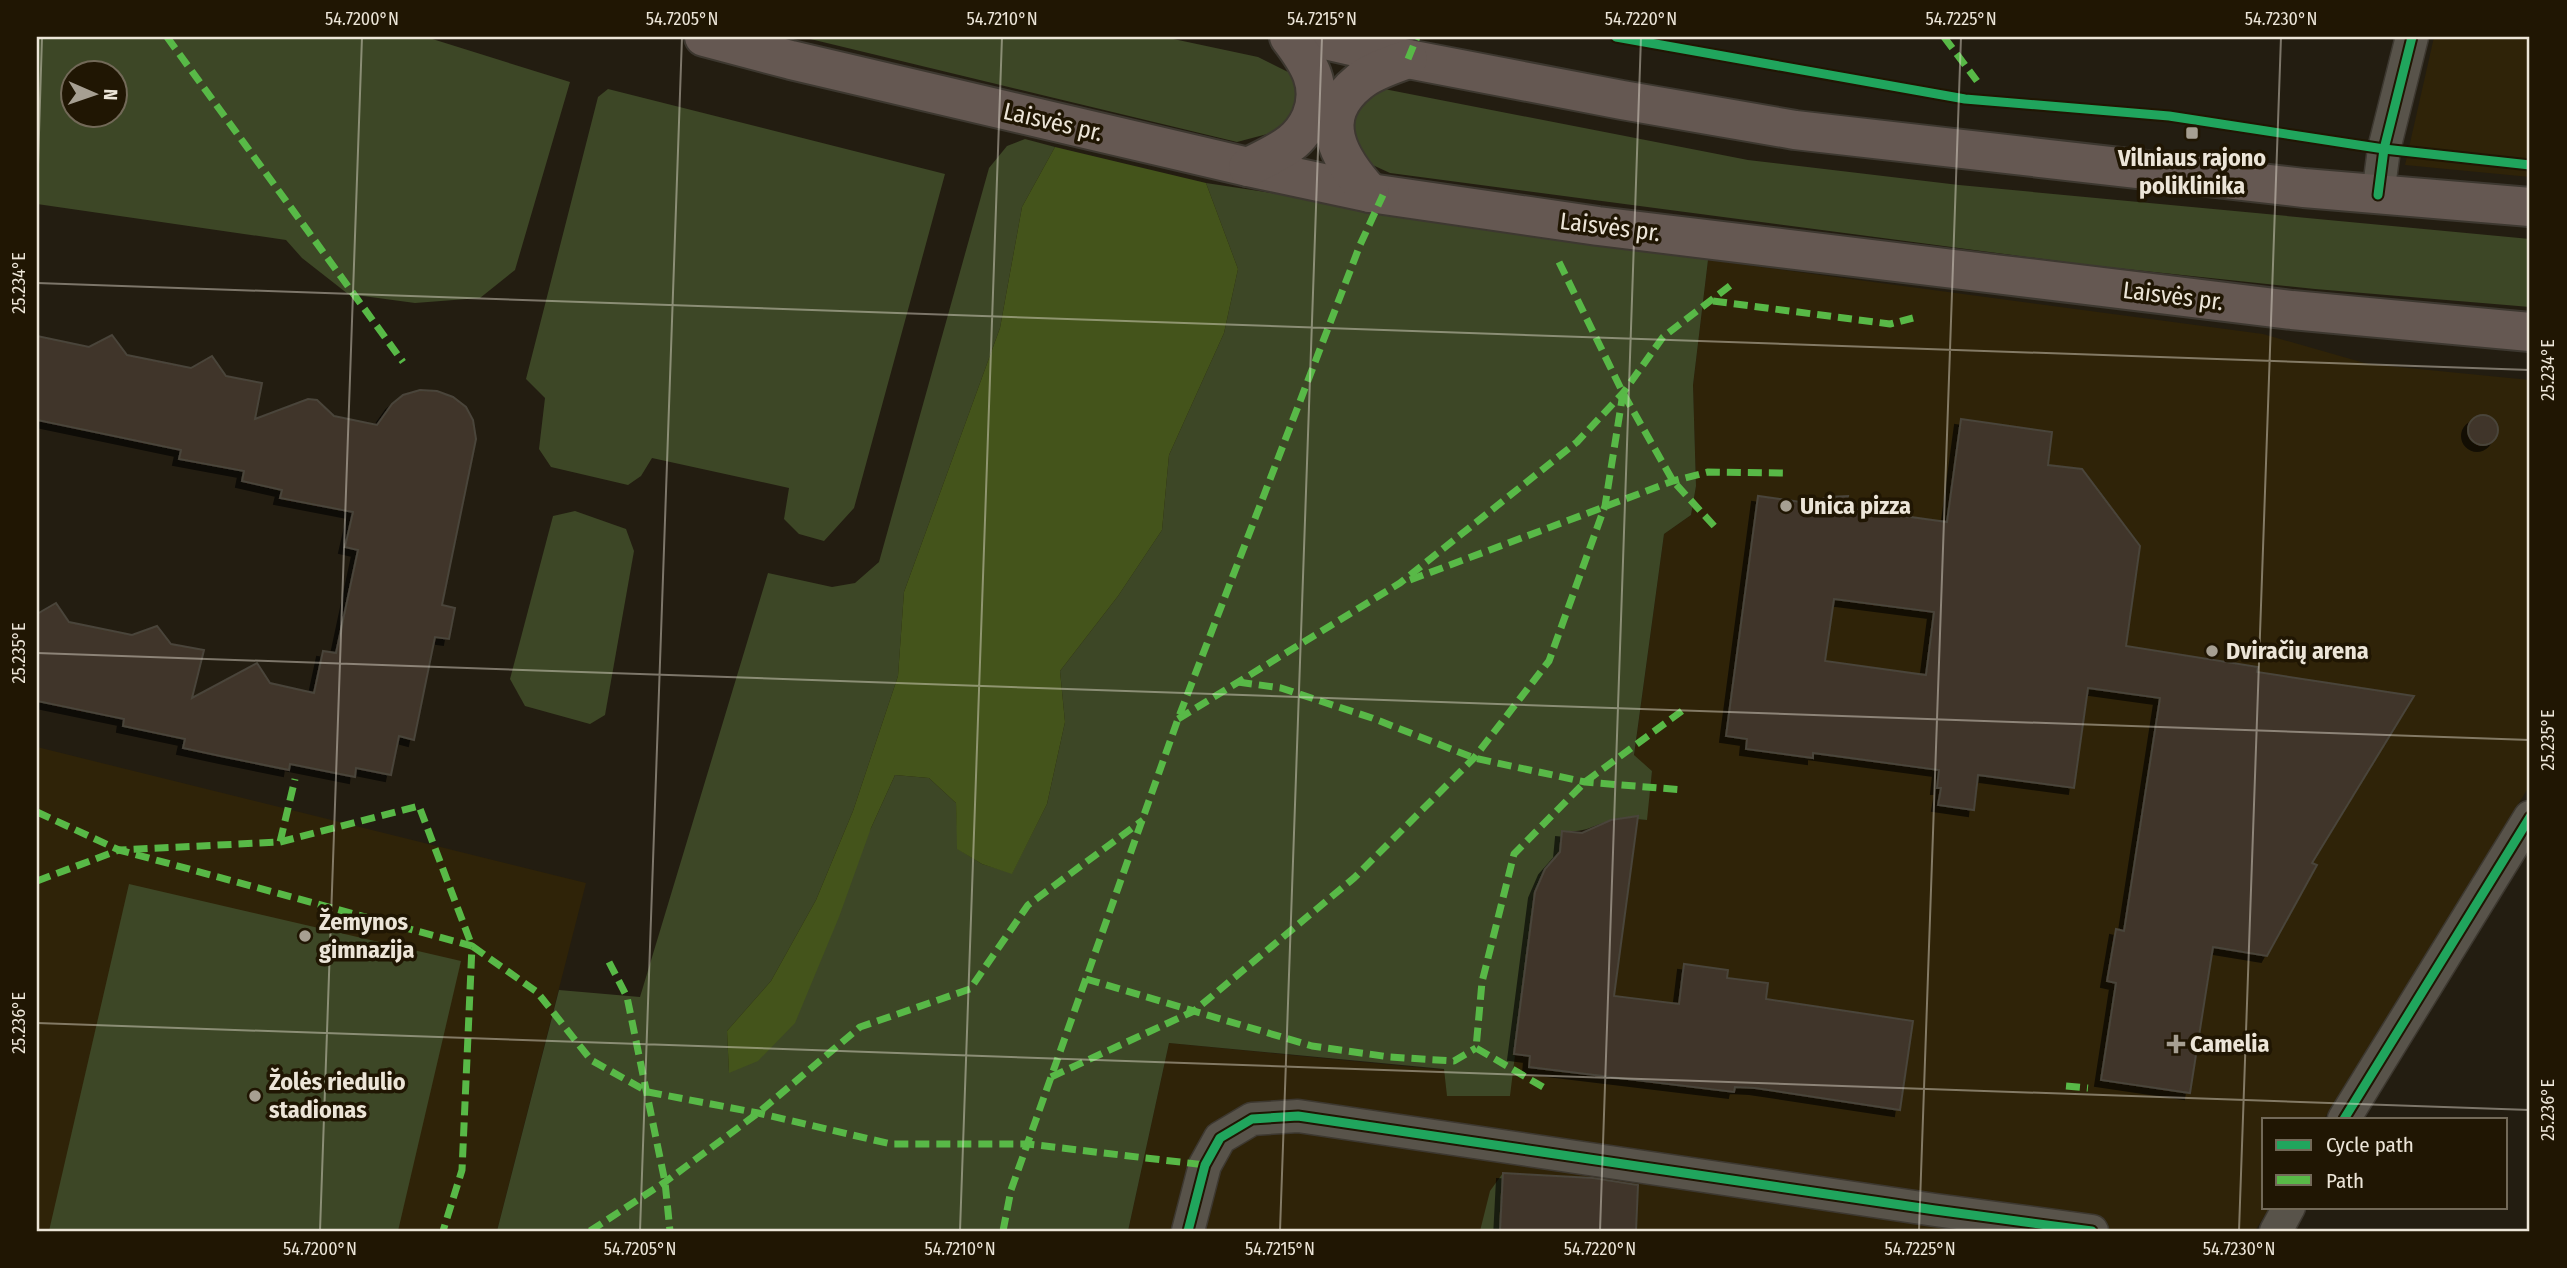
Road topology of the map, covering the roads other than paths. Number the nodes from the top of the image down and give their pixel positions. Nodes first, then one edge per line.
1 (704, 37) edge
2 (1289, 37) edge
3 (1312, 37) edge
4 (2412, 37) edge
5 (1408, 59) junction
6 (1248, 167) junction
7 (1370, 193) junction
8 (2378, 195) junction
9 (2530, 207) edge
10 (2530, 332) edge
11 (2530, 817) edge
12 (2345, 1118) edge
13 (2288, 1208) edge
14 (1188, 1231) edge
15 (2092, 1231) edge
16 (2276, 1231) edge

1 - 6 main road, Laisvės pr.
2 - 6 main road
3 - 5 main road
4 - 8 street
5 - 7 main road
5 - 8 main road
6 - 7 main road, Laisvės pr.
7 - 10 main road, Laisvės pr.
8 - 9 main road
11 - 12 street
13 - 16 street
14 - 15 street

